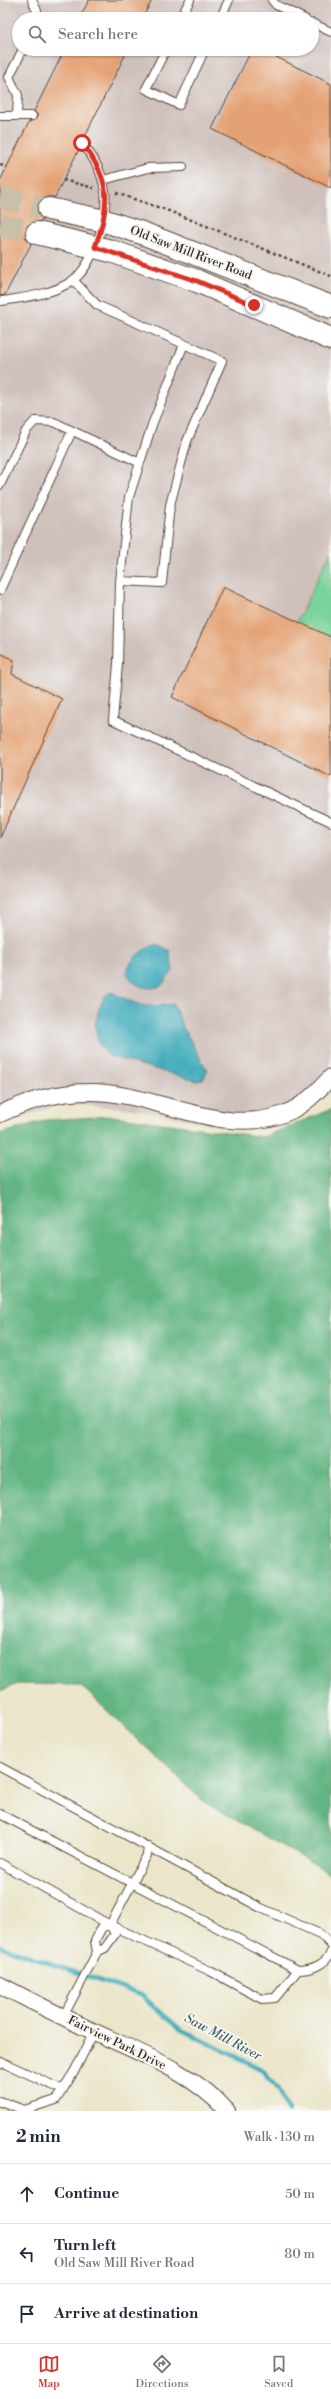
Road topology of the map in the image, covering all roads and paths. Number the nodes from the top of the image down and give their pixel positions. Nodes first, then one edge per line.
1 (32, 0) edge
2 (190, 0) edge
3 (229, 0) edge
4 (272, 0) edge
5 (37, 12) edge
6 (184, 12) edge
7 (223, 12) edge
8 (290, 12) edge
9 (319, 26) edge
10 (331, 32) edge
11 (20, 56) edge
12 (162, 56) edge
13 (203, 56) edge
14 (17, 114) junction
15 (0, 116) edge
16 (32, 116) dead end
17 (82, 143) dead end
18 (0, 166) edge
19 (7, 167) dead end
20 (183, 167) dead end
21 (63, 180) dead end
22 (103, 180) junction
23 (106, 191) junction
24 (48, 209) tunnel mouth
25 (105, 221) junction
26 (37, 232) tunnel mouth
27 (95, 247) junction
28 (331, 276) edge
29 (73, 280) junction
30 (2, 301) dead end
31 (331, 307) edge
32 (331, 339) edge
33 (184, 344) junction
34 (72, 430) junction
35 (140, 463) junction
36 (0, 485) edge
37 (120, 581) junction
38 (0, 590) edge
39 (331, 822) edge
40 (331, 1077) edge
41 (0, 1114) edge
42 (0, 1767) edge
43 (0, 1814) edge
44 (148, 1846) junction
45 (0, 1863) edge
46 (132, 1884) junction
47 (110, 1925) junction
48 (331, 1944) edge
49 (97, 1952) junction
50 (331, 1952) edge
51 (298, 1970) junction
52 (0, 1985) edge
53 (63, 2017) junction
54 (94, 2032) junction
55 (0, 2063) edge
56 (63, 2090) junction
57 (0, 2101) edge
58 (226, 2111) edge

1 - 5 lane
2 - 6 lane
3 - 7 lane
4 - 8 lane
9 - 10 lane
11 - 14 lane
12 - 13 lane
14 - 15 lane
14 - 16 lane
17 - 22 lane
18 - 19 path
20 - 22 lane
21 - 23 path
22 - 23 lane
23 - 25 lane
23 - 28 path
24 - 25 street, Old Saw Mill River Road
25 - 27 lane
25 - 31 street, Old Saw Mill River Road
26 - 27 street, Old Saw Mill River Road
27 - 29 lane
27 - 32 street, Old Saw Mill River Road
29 - 30 lane
29 - 33 lane
33 - 35 lane
33 - 37 lane
34 - 35 lane
34 - 36 lane
34 - 38 lane
35 - 37 lane
37 - 39 lane
40 - 41 street
42 - 44 lane
43 - 46 lane
44 - 46 lane
44 - 48 lane
45 - 47 lane
46 - 47 lane
46 - 51 lane
47 - 49 lane
47 - 49 lane
47 - 51 lane
49 - 53 lane
50 - 51 lane
52 - 53 street, Fairview Park Drive
53 - 54 street, Fairview Park Drive
54 - 56 lane
54 - 58 street, Fairview Park Drive
55 - 56 lane
56 - 57 lane

